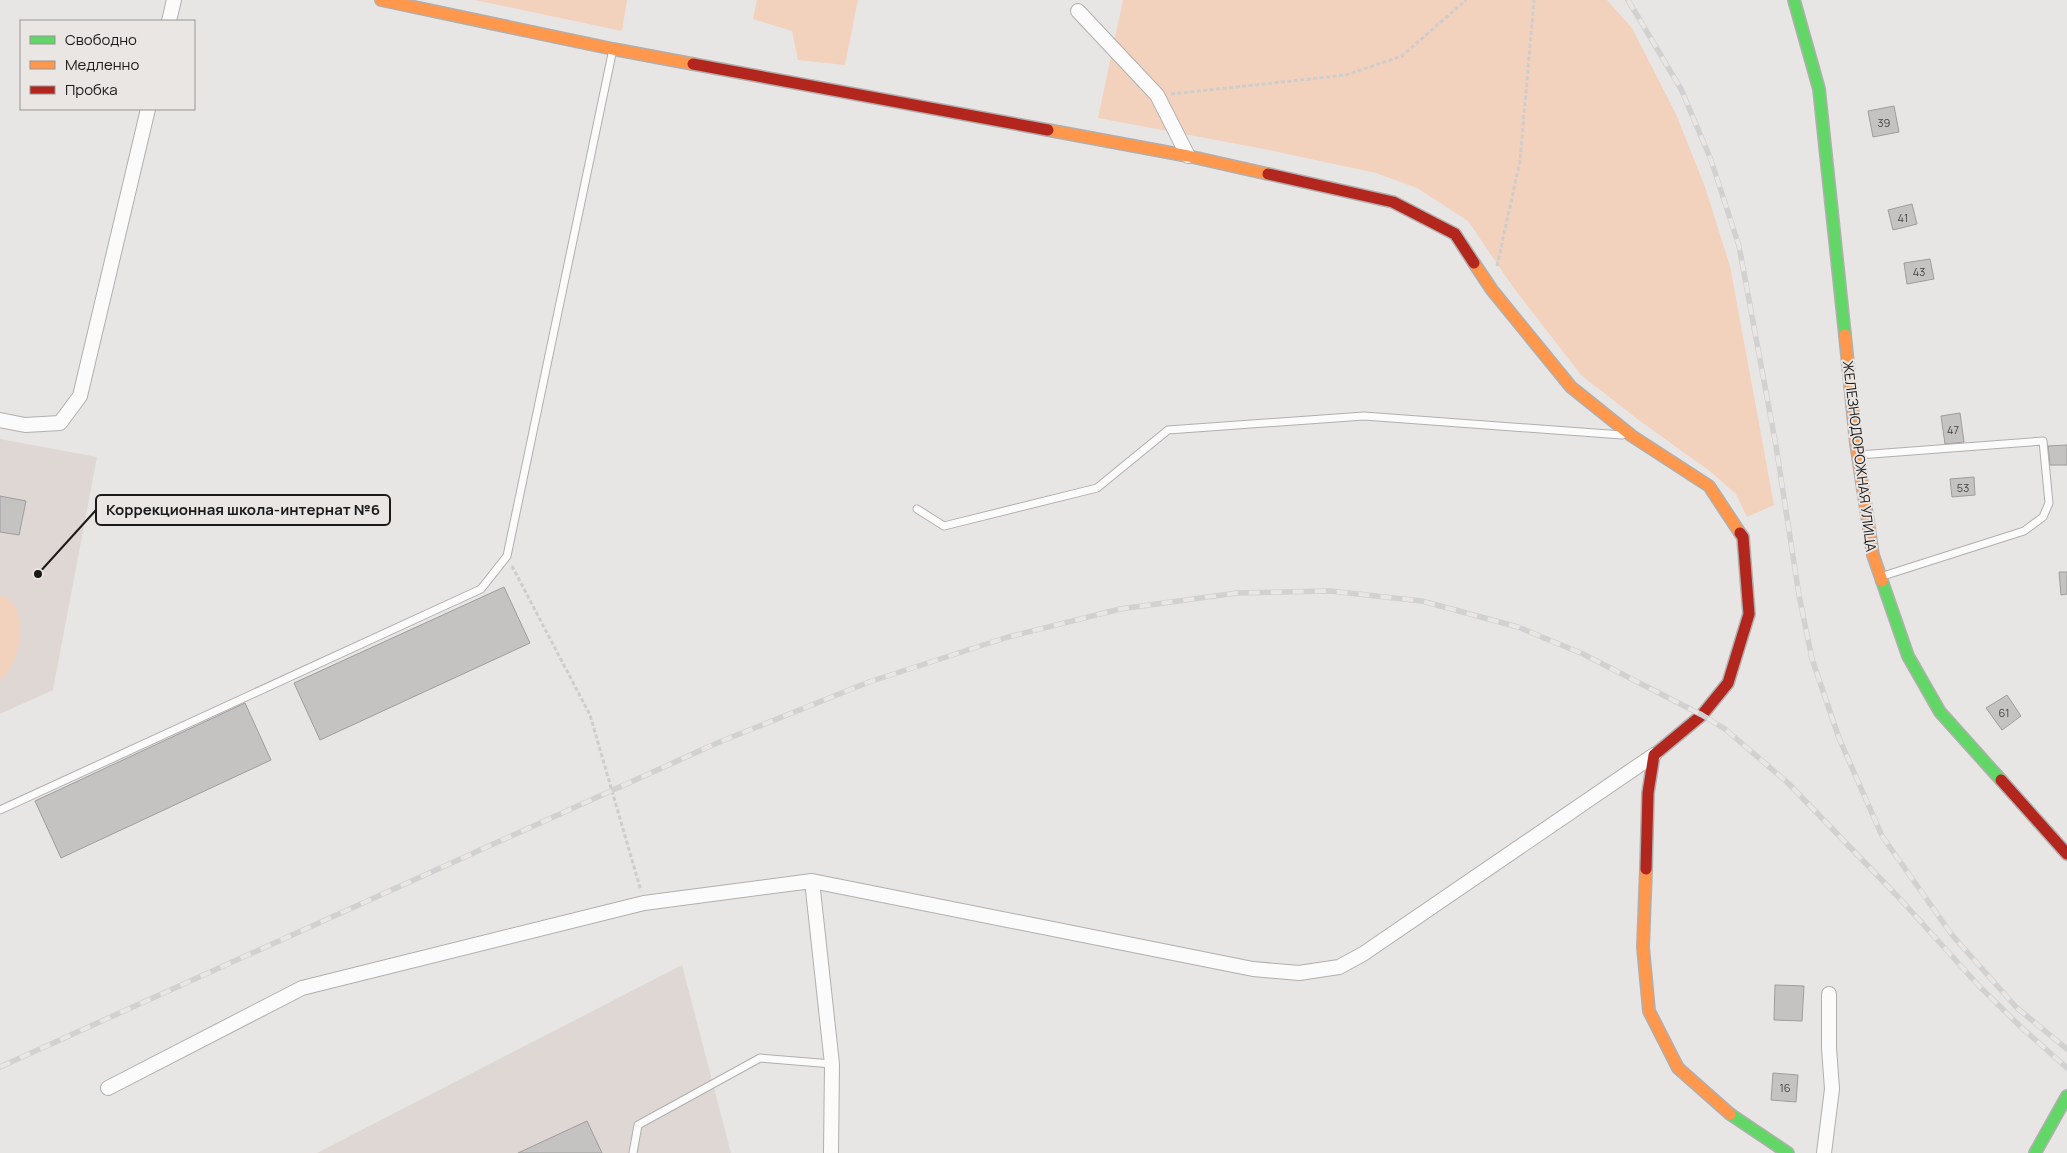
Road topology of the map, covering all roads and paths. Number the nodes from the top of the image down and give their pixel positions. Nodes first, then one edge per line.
1 (174, 0) edge
2 (381, 0) edge
3 (1466, 0) edge
4 (1534, 0) edge
5 (1794, 0) edge
6 (1078, 10) dead end
7 (169, 20) edge
8 (613, 49) junction
9 (1157, 95) junction
10 (148, 110) edge
11 (1188, 156) junction
12 (1492, 290) junction
13 (0, 420) edge
14 (1632, 436) junction
15 (1858, 455) junction
16 (917, 509) dead end
17 (507, 556) junction
18 (1880, 577) junction
19 (1654, 755) junction
20 (0, 810) edge
21 (2067, 854) edge
22 (812, 881) junction
23 (644, 903) junction
24 (1829, 994) dead end
25 (832, 1064) junction
26 (108, 1088) dead end
27 (2067, 1096) edge
28 (633, 1153) edge
29 (831, 1153) edge
30 (1788, 1153) edge
31 (1824, 1153) edge
32 (2035, 1153) edge

1 - 7 street
2 - 8 street
3 - 9 path
4 - 12 path
5 - 15 street, ЖЕЛЕЗНОДОРОЖНАЯ УЛИЦА
6 - 9 street
8 - 11 street
8 - 17 lane
9 - 11 street
10 - 13 street
11 - 12 street
12 - 14 street
14 - 16 lane
14 - 19 street
15 - 18 street, ЖЕЛЕЗНОДОРОЖНАЯ УЛИЦА
15 - 18 lane
17 - 20 lane
17 - 23 path
18 - 21 street, ЖЕЛЕЗНОДОРОЖНАЯ УЛИЦА
19 - 22 street
19 - 30 street
22 - 23 street
22 - 25 street
23 - 26 street
24 - 31 street
25 - 28 lane
25 - 29 street
27 - 32 street

